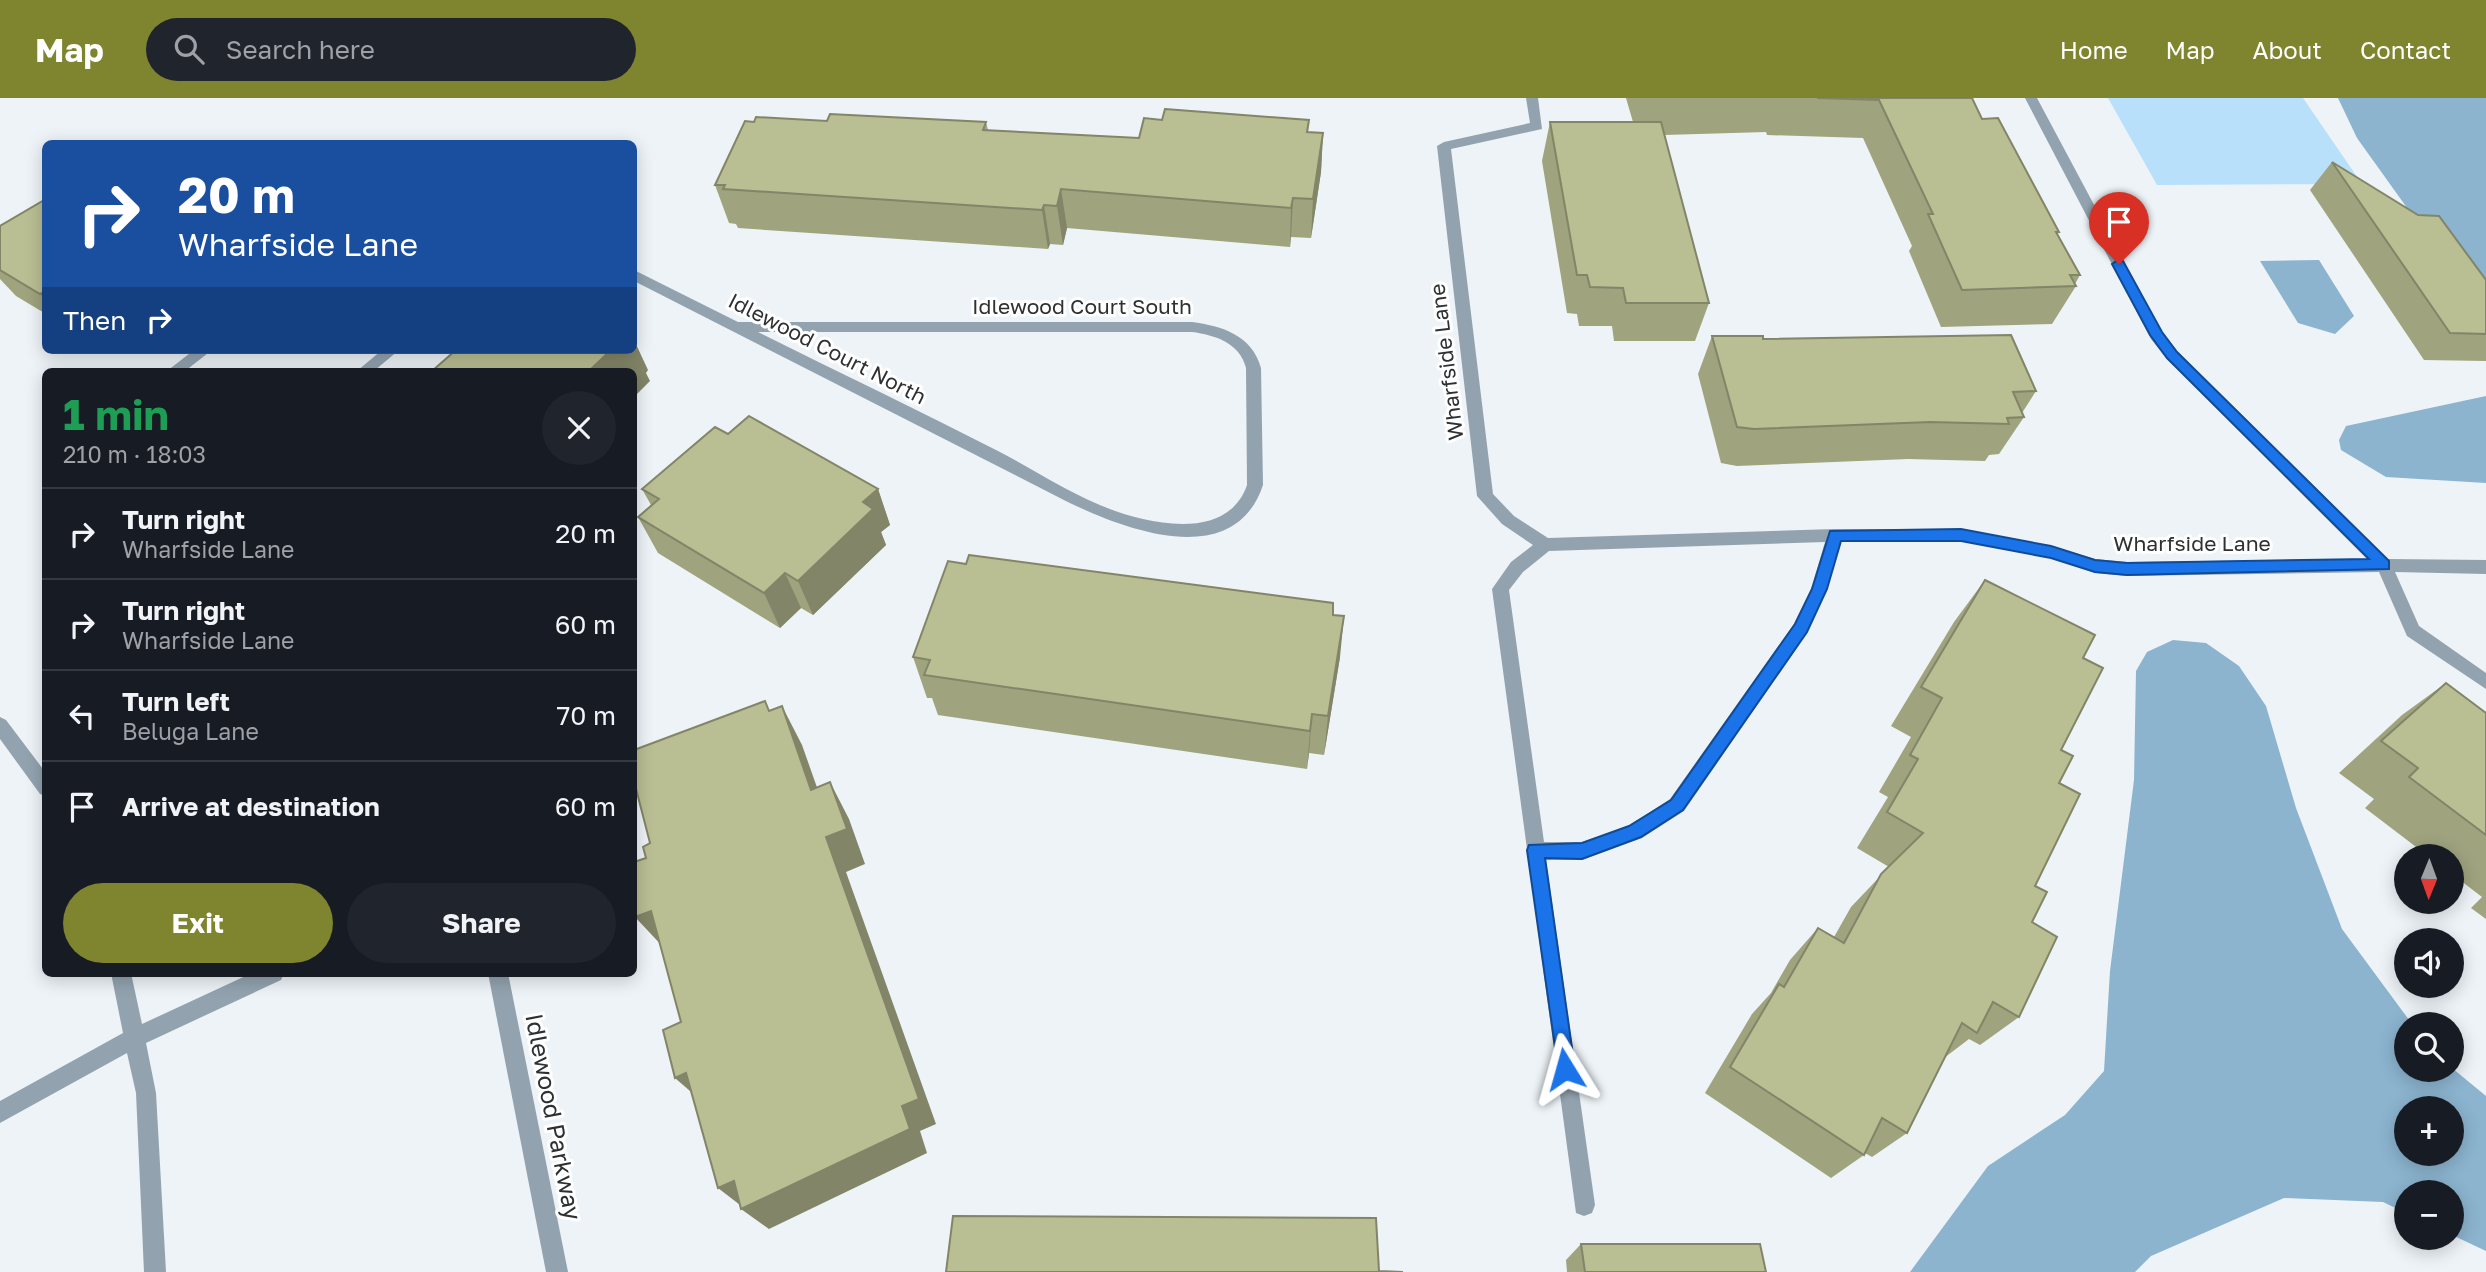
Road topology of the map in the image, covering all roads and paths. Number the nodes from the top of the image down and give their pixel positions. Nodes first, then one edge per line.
1 (1532, 98) edge
2 (2031, 98) edge
3 (637, 277) edge
4 (735, 327) junction
5 (199, 354) edge
6 (387, 354) edge
7 (178, 368) edge
8 (368, 368) edge
9 (1001, 460) joint
10 (1835, 536) junction
11 (1545, 545) junction
12 (2384, 565) junction
13 (2486, 567) edge
14 (2486, 682) edge
15 (0, 725) edge
16 (42, 783) edge
17 (1535, 850) junction
18 (122, 977) edge
19 (265, 977) edge
20 (499, 977) edge
21 (136, 1037) junction
22 (0, 1112) edge
23 (1584, 1205) dead end
24 (155, 1272) edge
25 (557, 1272) edge

1 - 11 street, Wharfside Lane
2 - 12 street
3 - 4 street, Idlewood Court North
4 - 9 street, Idlewood Court North
4 - 9 street, Idlewood Court South
5 - 7 street
6 - 8 street
10 - 11 street, Wharfside Lane
10 - 12 street, Wharfside Lane
10 - 17 street
11 - 17 street
12 - 13 street, Wharfside Lane
12 - 14 street
15 - 16 street
17 - 23 street
18 - 21 street
19 - 21 street
20 - 25 street, Idlewood Parkway
21 - 22 street
21 - 24 street

